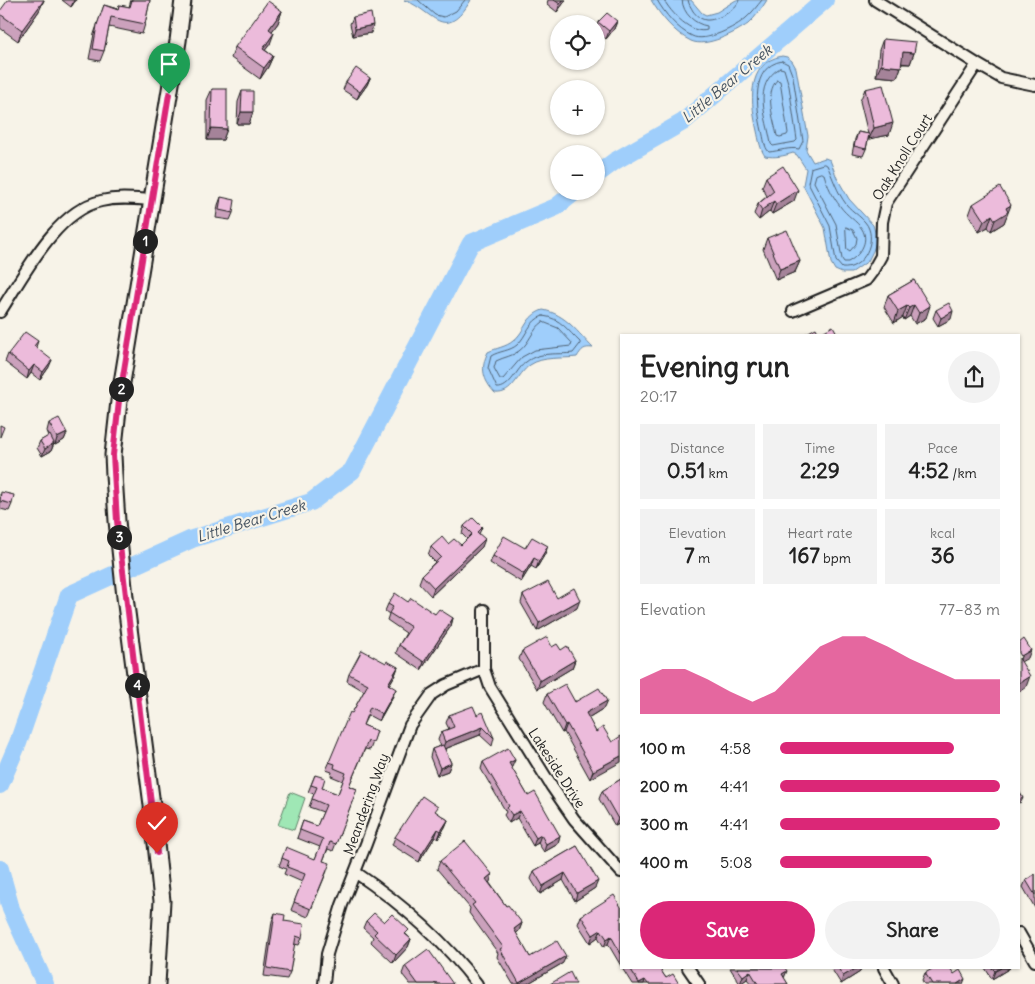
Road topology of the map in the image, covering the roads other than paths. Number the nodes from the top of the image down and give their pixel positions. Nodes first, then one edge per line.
1 (183, 0) edge
2 (875, 0) edge
3 (977, 64) junction
4 (1035, 85) edge
5 (151, 200) junction
6 (793, 310) dead end
7 (0, 312) edge
8 (484, 610) dead end
9 (484, 669) junction
10 (620, 871) edge
11 (355, 872) junction
12 (1020, 936) edge
13 (1035, 961) edge
14 (689, 969) edge
15 (885, 969) edge
16 (157, 984) edge
17 (324, 984) edge
18 (477, 984) edge
19 (699, 984) edge
20 (893, 984) edge

1 - 5 main road
2 - 3 street
3 - 4 street
3 - 6 street, Oak Knoll Court
5 - 7 street
5 - 16 main road
8 - 9 street
9 - 10 street, Lakeside Drive
9 - 11 street, Meandering Way
11 - 17 street, Meandering Way
11 - 18 street
12 - 13 street
14 - 19 street
15 - 20 street

